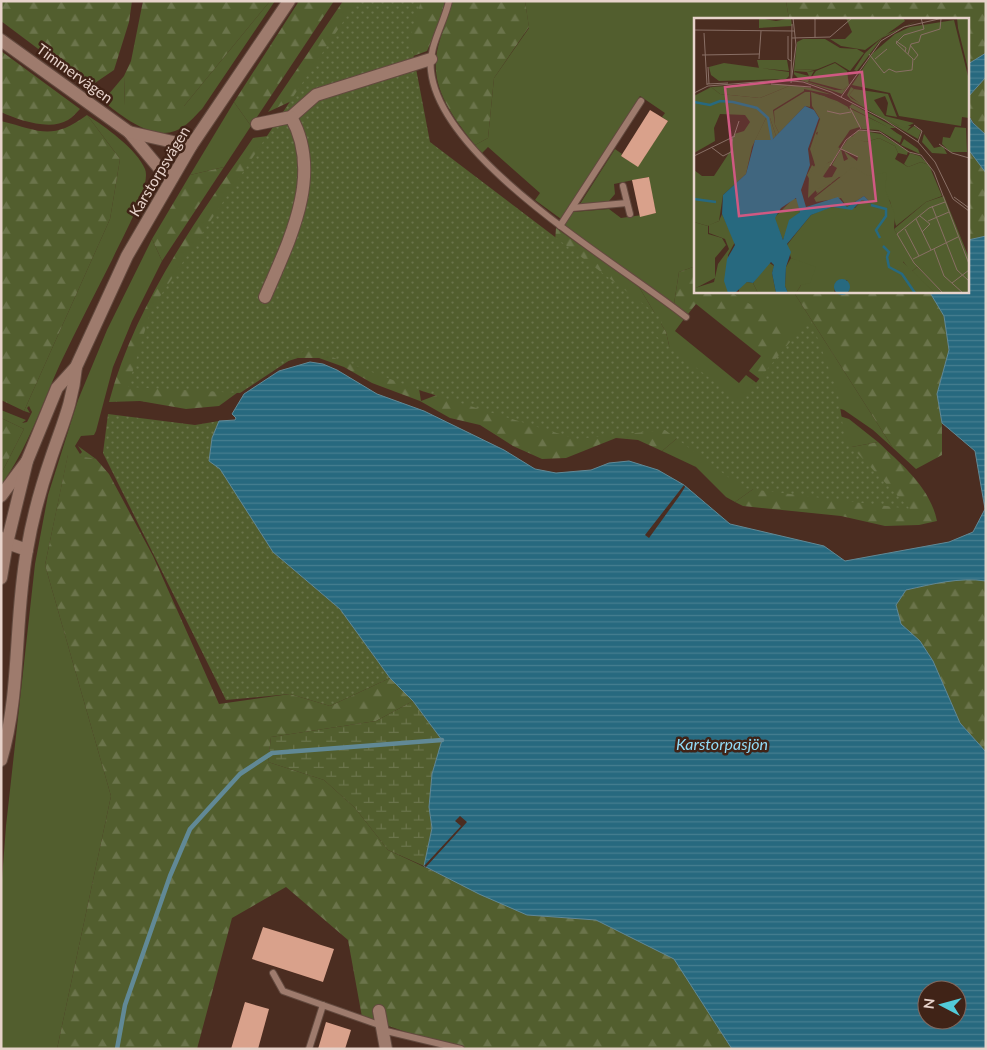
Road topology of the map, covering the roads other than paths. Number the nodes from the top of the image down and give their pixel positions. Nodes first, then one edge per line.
1 (288, 1) edge
2 (449, 1) edge
3 (1, 40) edge
4 (431, 59) junction
5 (641, 101) dead end
6 (291, 117) junction
7 (257, 124) dead end
8 (129, 132) junction
9 (191, 146) junction
10 (172, 178) junction
11 (623, 186) dead end
12 (628, 203) junction
13 (572, 208) junction
14 (630, 214) dead end
15 (560, 226) junction
16 (265, 298) dead end
17 (686, 317) dead end
18 (76, 367) junction
19 (27, 461) junction
20 (1, 496) edge
21 (3, 542) edge
22 (27, 550) junction
23 (1, 578) edge
24 (1, 760) edge
25 (273, 974) dead end
26 (323, 1005) junction
27 (379, 1011) dead end
28 (382, 1028) junction
29 (309, 1049) edge
30 (386, 1049) edge
31 (461, 1049) edge

1 - 9 main road, Karstorpsvägen
2 - 4 lane
3 - 8 main road, Timmervägen
4 - 6 main road
4 - 15 lane
5 - 13 lane
6 - 7 main road
6 - 16 main road
8 - 9 main road, Timmervägen
8 - 10 main road, Timmervägen
9 - 10 main road, Karstorpsvägen
10 - 18 main road, Karstorpsvägen
11 - 12 lane
12 - 13 lane
12 - 14 lane
13 - 15 lane
15 - 17 lane
18 - 19 main road, Karstorpsvägen
18 - 22 main road, Karstorpsvägen
19 - 20 main road
19 - 21 main road, Karstorpsvägen
21 - 22 main road
21 - 23 main road, Karstorpsvägen
22 - 24 main road, Karstorpsvägen
25 - 26 lane
26 - 28 lane
26 - 29 lane
27 - 28 main road
28 - 30 main road
28 - 31 lane

